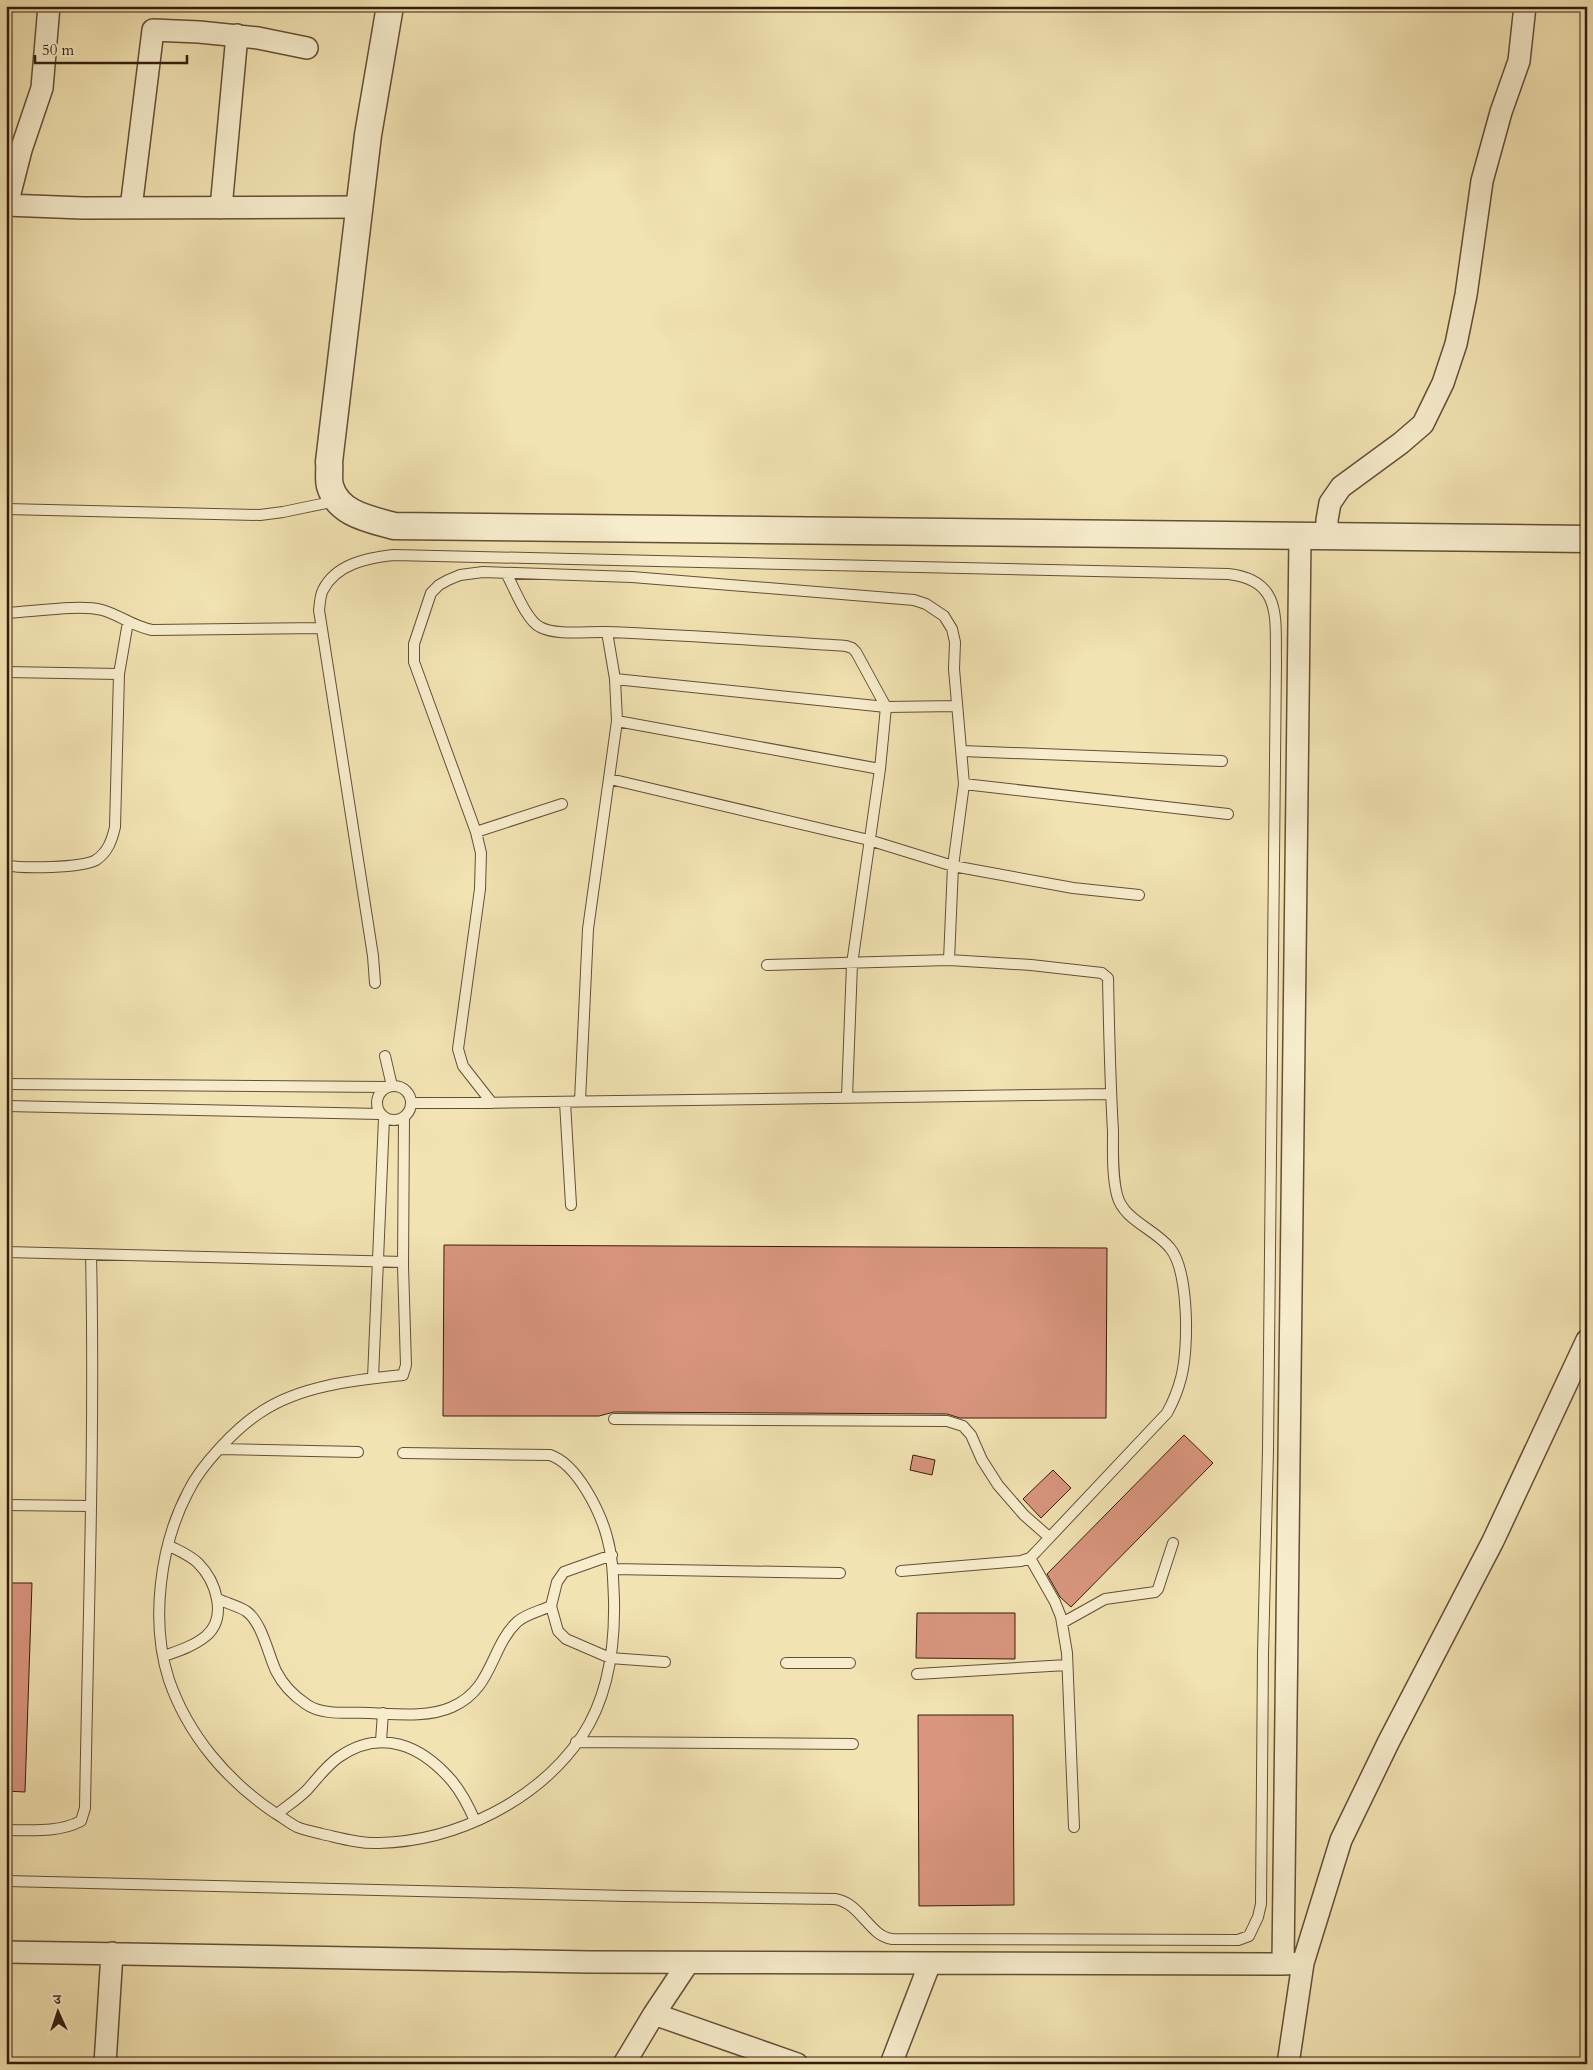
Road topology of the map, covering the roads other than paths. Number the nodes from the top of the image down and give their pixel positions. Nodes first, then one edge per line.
1 (49, 6) edge
2 (390, 6) edge
3 (1525, 6) edge
4 (237, 35) junction
5 (307, 48) dead end
6 (7, 205) edge
7 (360, 207) junction
8 (131, 208) junction
9 (222, 208) junction
10 (337, 501) junction
11 (6, 509) edge
12 (1300, 537) junction
13 (1327, 537) junction
14 (1587, 539) edge
15 (506, 573) junction
16 (6, 613) edge
17 (128, 622) junction
18 (322, 628) junction
19 (607, 632) junction
20 (6, 672) edge
21 (119, 674) junction
22 (615, 680) junction
23 (957, 706) junction
24 (886, 707) junction
25 (617, 721) junction
26 (962, 751) junction
27 (1222, 761) dead end
28 (880, 769) junction
29 (610, 779) junction
30 (964, 784) junction
31 (562, 804) dead end
32 (1228, 814) dead end
33 (476, 832) junction
34 (869, 840) junction
35 (6, 865) edge
36 (953, 866) junction
37 (1139, 895) dead end
38 (949, 960) junction
39 (852, 964) junction
40 (767, 966) dead end
41 (375, 983) dead end
42 (385, 1056) dead end
43 (6, 1084) edge
44 (389, 1086) junction
45 (1111, 1094) junction
46 (847, 1097) junction
47 (565, 1102) junction
48 (580, 1102) junction
49 (411, 1103) junction
50 (492, 1103) junction
51 (6, 1106) edge
52 (382, 1116) junction
53 (404, 1117) junction
54 (571, 1205) dead end
55 (6, 1252) edge
56 (91, 1254) junction
57 (379, 1262) junction
58 (403, 1262) junction
59 (1587, 1340) edge
60 (373, 1378) junction
61 (614, 1420) dead end
62 (220, 1449) junction
63 (358, 1452) dead end
64 (403, 1453) dead end
65 (6, 1505) edge
66 (90, 1506) junction
67 (1049, 1537) junction
68 (1173, 1543) dead end
69 (168, 1545) junction
70 (612, 1555) junction
71 (1030, 1558) junction
72 (613, 1569) junction
73 (901, 1571) dead end
74 (840, 1573) dead end
75 (218, 1599) junction
76 (552, 1606) junction
77 (1062, 1623) junction
78 (164, 1656) junction
79 (610, 1658) junction
80 (664, 1662) dead end
81 (786, 1663) dead end
82 (850, 1663) dead end
83 (1067, 1665) junction
84 (917, 1674) dead end
85 (383, 1713) junction
86 (381, 1741) junction
87 (576, 1742) junction
88 (853, 1744) dead end
89 (277, 1814) junction
90 (475, 1821) junction
91 (1074, 1828) dead end
92 (6, 1830) edge
93 (6, 1881) edge
94 (6, 1952) edge
95 (112, 1953) junction
96 (930, 1962) junction
97 (688, 1963) junction
98 (1293, 1964) junction
99 (654, 2014) junction
100 (105, 2064) edge
101 (624, 2064) edge
102 (797, 2064) edge
103 (891, 2064) edge
104 (1288, 2064) edge

1 - 6 street
2 - 7 street
3 - 13 street
4 - 5 street
4 - 8 street
4 - 9 street
6 - 8 street
7 - 9 street
7 - 10 street
8 - 9 street
10 - 11 lane
10 - 12 street
12 - 13 street
12 - 98 street
13 - 14 street
15 - 19 lane
15 - 23 lane
15 - 33 lane
16 - 17 lane
17 - 18 lane
17 - 21 lane
18 - 41 lane
18 - 93 lane
19 - 22 lane
19 - 24 lane
20 - 21 lane
21 - 35 lane
22 - 24 lane
22 - 25 lane
23 - 24 lane
23 - 26 lane
24 - 28 lane
25 - 28 lane
25 - 29 lane
26 - 27 lane
26 - 30 lane
28 - 34 lane
29 - 34 lane
29 - 48 lane
30 - 32 lane
30 - 36 lane
31 - 33 lane
33 - 50 lane
34 - 36 lane
34 - 39 lane
36 - 37 lane
36 - 38 lane
38 - 39 lane
38 - 45 lane
39 - 40 lane
39 - 46 lane
42 - 44 lane
43 - 44 lane
44 - 49 lane
44 - 52 lane
45 - 46 lane
45 - 67 lane
46 - 48 lane
47 - 48 lane
47 - 50 lane
47 - 54 lane
49 - 50 lane
49 - 53 lane
51 - 52 lane
52 - 53 lane
52 - 57 lane
53 - 58 lane
55 - 56 lane
56 - 57 lane
56 - 66 lane
57 - 58 lane
57 - 60 lane
58 - 60 lane
59 - 98 street
60 - 62 lane
61 - 67 lane
62 - 63 lane
62 - 69 lane
64 - 70 lane
65 - 66 lane
66 - 92 lane
67 - 71 lane
68 - 77 lane
69 - 75 lane
69 - 78 lane
70 - 72 lane
70 - 76 lane
71 - 73 lane
71 - 77 lane
72 - 74 lane
72 - 79 lane
75 - 78 lane
75 - 85 lane
76 - 79 lane
76 - 85 lane
77 - 83 lane
78 - 89 lane
79 - 80 lane
79 - 87 lane
81 - 82 lane
83 - 84 lane
83 - 91 lane
85 - 86 lane
86 - 89 lane
86 - 90 lane
87 - 88 lane
87 - 90 lane
89 - 90 lane
94 - 95 street
95 - 97 street
95 - 100 street
96 - 97 street
96 - 98 street
96 - 103 street
97 - 99 street
98 - 104 street
99 - 101 street
99 - 102 street

